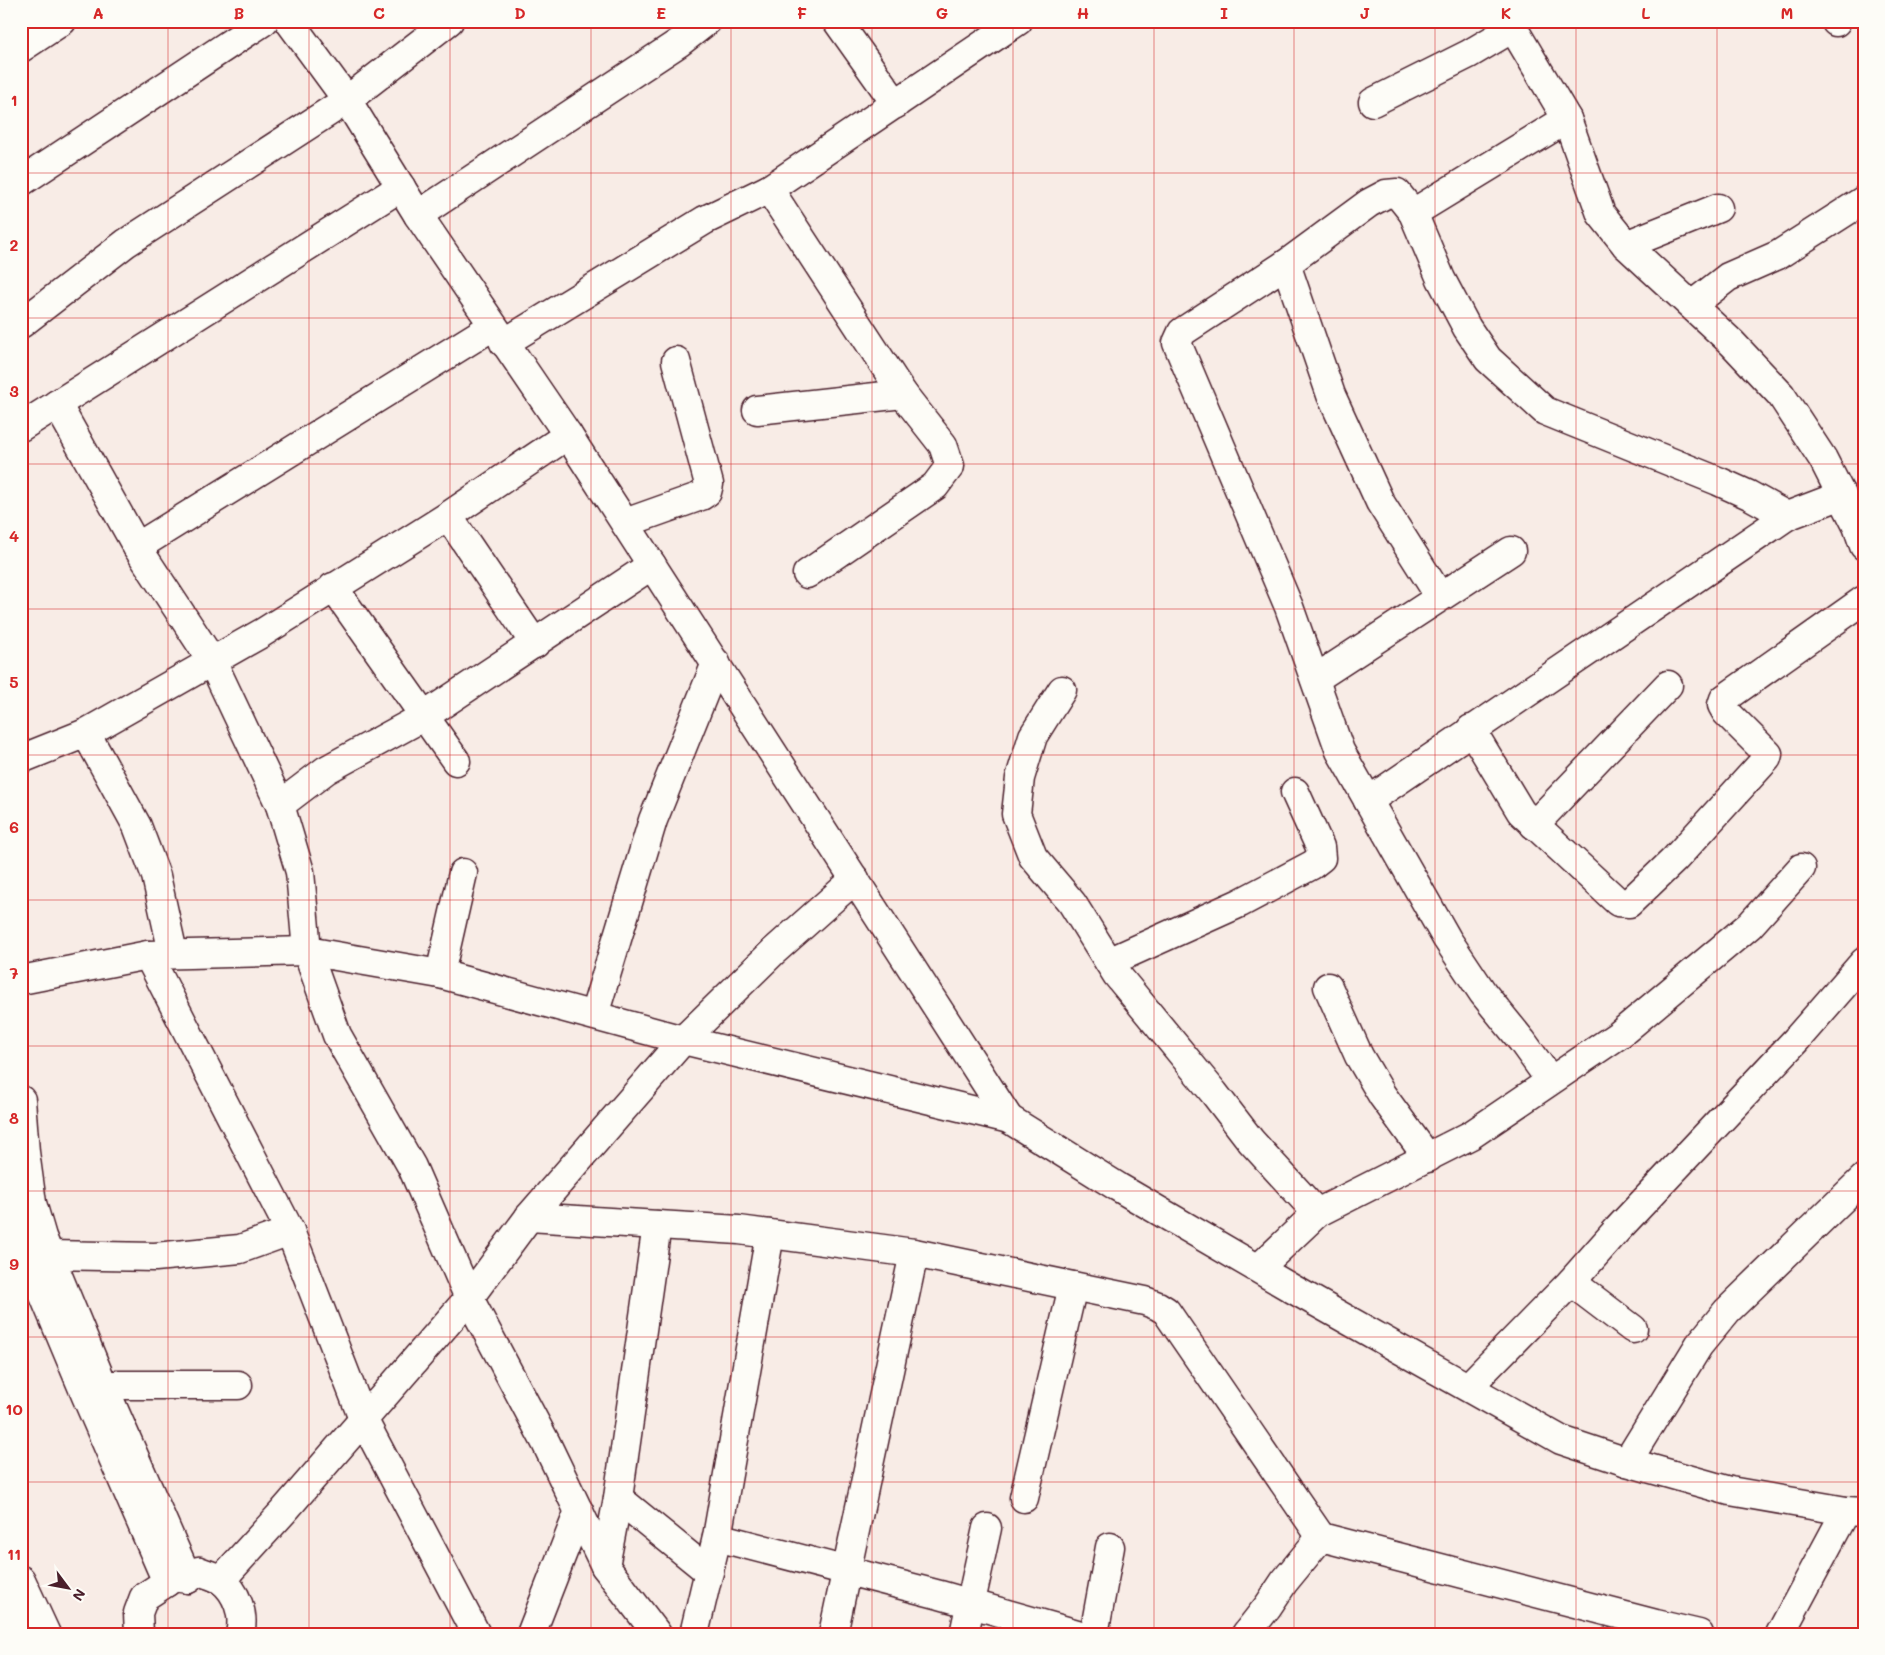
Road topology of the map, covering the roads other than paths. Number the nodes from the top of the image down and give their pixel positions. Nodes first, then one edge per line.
1 (62, 21) edge
2 (264, 21) edge
3 (289, 21) edge
4 (449, 21) edge
5 (707, 21) edge
6 (837, 21) edge
7 (1018, 21) edge
8 (1511, 25) edge
9 (21, 48) edge
10 (347, 100) junction
11 (1373, 102) dead end
12 (896, 104) junction
13 (1567, 119) junction
14 (21, 182) edge
15 (401, 187) junction
16 (769, 189) junction
17 (1864, 200) edge
18 (1718, 208) dead end
19 (1413, 213) junction
20 (418, 215) junction
21 (1626, 245) junction
22 (1286, 264) junction
23 (1692, 306) junction
24 (21, 324) edge
25 (499, 334) junction
26 (676, 361) dead end
27 (903, 394) junction
28 (57, 404) junction
29 (757, 410) dead end
30 (21, 426) edge
31 (568, 435) junction
32 (1842, 495) junction
33 (448, 516) junction
34 (1786, 516) junction
35 (625, 523) junction
36 (1864, 546) edge
37 (137, 547) junction
38 (1511, 551) dead end
39 (652, 565) junction
40 (806, 574) dead end
41 (332, 587) junction
42 (1440, 597) junction
43 (1864, 600) edge
44 (535, 644) junction
45 (212, 661) junction
46 (716, 663) junction
47 (1315, 679) junction
48 (1668, 685) dead end
49 (1062, 690) dead end
50 (423, 717) junction
51 (1471, 729) junction
52 (86, 733) junction
53 (21, 759) edge
54 (456, 761) dead end
55 (1296, 792) dead end
56 (1368, 801) junction
57 (280, 805) junction
58 (1534, 826) junction
59 (1801, 868) dead end
60 (462, 873) dead end
61 (855, 879) junction
62 (307, 952) junction
63 (161, 954) junction
64 (1109, 962) junction
65 (1864, 962) edge
66 (440, 974) junction
67 (21, 980) edge
68 (1328, 987) dead end
69 (594, 1015) junction
70 (683, 1040) junction
71 (1550, 1080) junction
72 (21, 1100) edge
73 (1009, 1119) junction
74 (1428, 1158) junction
75 (1864, 1178) edge
76 (1317, 1213) junction
77 (529, 1217) junction
78 (657, 1225) junction
79 (290, 1230) junction
80 (770, 1234) junction
81 (21, 1241) edge
82 (914, 1253) junction
83 (49, 1256) junction
84 (1259, 1268) junction
85 (1571, 1282) junction
86 (1073, 1286) junction
87 (469, 1298) junction
88 (1633, 1329) dead end
89 (103, 1384) junction
90 (238, 1385) dead end
91 (1469, 1386) junction
92 (363, 1420) junction
93 (1628, 1462) junction
94 (618, 1498) junction
95 (1024, 1498) dead end
96 (579, 1510) junction
97 (1855, 1511) edge
98 (987, 1528) dead end
99 (717, 1537) junction
100 (1321, 1537) junction
101 (1110, 1547) dead end
102 (606, 1566) junction
103 (847, 1571) junction
104 (709, 1572) junction
105 (21, 1580) edge
106 (221, 1580) junction
107 (178, 1581) junction
108 (970, 1604) junction
109 (46, 1634) edge
110 (139, 1634) edge
111 (240, 1634) edge
112 (476, 1634) edge
113 (531, 1634) edge
114 (656, 1634) edge
115 (694, 1634) edge
116 (833, 1634) edge
117 (964, 1634) edge
118 (1077, 1634) edge
119 (1094, 1634) edge
120 (1246, 1634) edge
121 (1699, 1634) edge
122 (1780, 1634) edge

1 - 9 street
2 - 14 street
3 - 10 street
4 - 10 street
5 - 20 street
6 - 12 street
7 - 12 street
8 - 11 street
8 - 13 street
10 - 15 street
10 - 24 street
12 - 16 street
13 - 19 street
13 - 21 street
15 - 20 street
15 - 28 street
16 - 25 street
16 - 27 street
17 - 23 street
18 - 21 street
19 - 22 street
19 - 34 street
20 - 25 street
21 - 23 street
22 - 42 street
22 - 47 street
23 - 32 street
25 - 31 street
25 - 37 street
26 - 35 street
27 - 29 street
27 - 40 street
28 - 30 street
28 - 37 street
31 - 33 street
31 - 35 street
32 - 34 street
32 - 36 street
33 - 41 street
33 - 44 street
34 - 51 street
35 - 39 street
37 - 45 street
38 - 42 street
39 - 44 street
39 - 46 street
41 - 45 street
41 - 50 street
42 - 47 street
43 - 58 street
44 - 50 street
45 - 52 street
45 - 57 street
46 - 61 street
46 - 69 street
47 - 56 street
48 - 58 street
49 - 64 street
50 - 54 street
50 - 57 street
51 - 56 street
51 - 58 street
52 - 53 street
52 - 63 street
55 - 64 street
56 - 71 street
57 - 62 street
59 - 71 street
60 - 66 street
61 - 70 street
61 - 73 street
62 - 63 street
62 - 66 street
62 - 87 street
63 - 67 street
63 - 79 street
64 - 76 street
65 - 85 street
66 - 69 street
68 - 74 street
69 - 70 street
70 - 73 street
70 - 77 street
71 - 74 street
72 - 83 street
73 - 84 street
74 - 76 street
75 - 93 street
76 - 84 street
77 - 78 street
77 - 87 street
78 - 80 street
78 - 94 street
79 - 83 street
79 - 92 street
80 - 82 street
80 - 99 street
81 - 107 street
82 - 86 street
82 - 103 street
83 - 89 street
84 - 91 street
85 - 88 street
85 - 91 street
86 - 95 street
86 - 100 street
87 - 92 street
87 - 96 street
89 - 90 street
89 - 107 street
91 - 93 street
92 - 106 street
92 - 112 street
93 - 97 street
94 - 102 street
94 - 104 street
96 - 102 street
96 - 113 street
97 - 122 street
98 - 108 street
99 - 103 street
99 - 104 street
100 - 120 street
100 - 121 street
101 - 119 street
102 - 114 street
103 - 108 street
103 - 116 street
104 - 115 street
105 - 109 street
106 - 107 street
106 - 111 street
107 - 110 street
108 - 117 street
108 - 118 street

